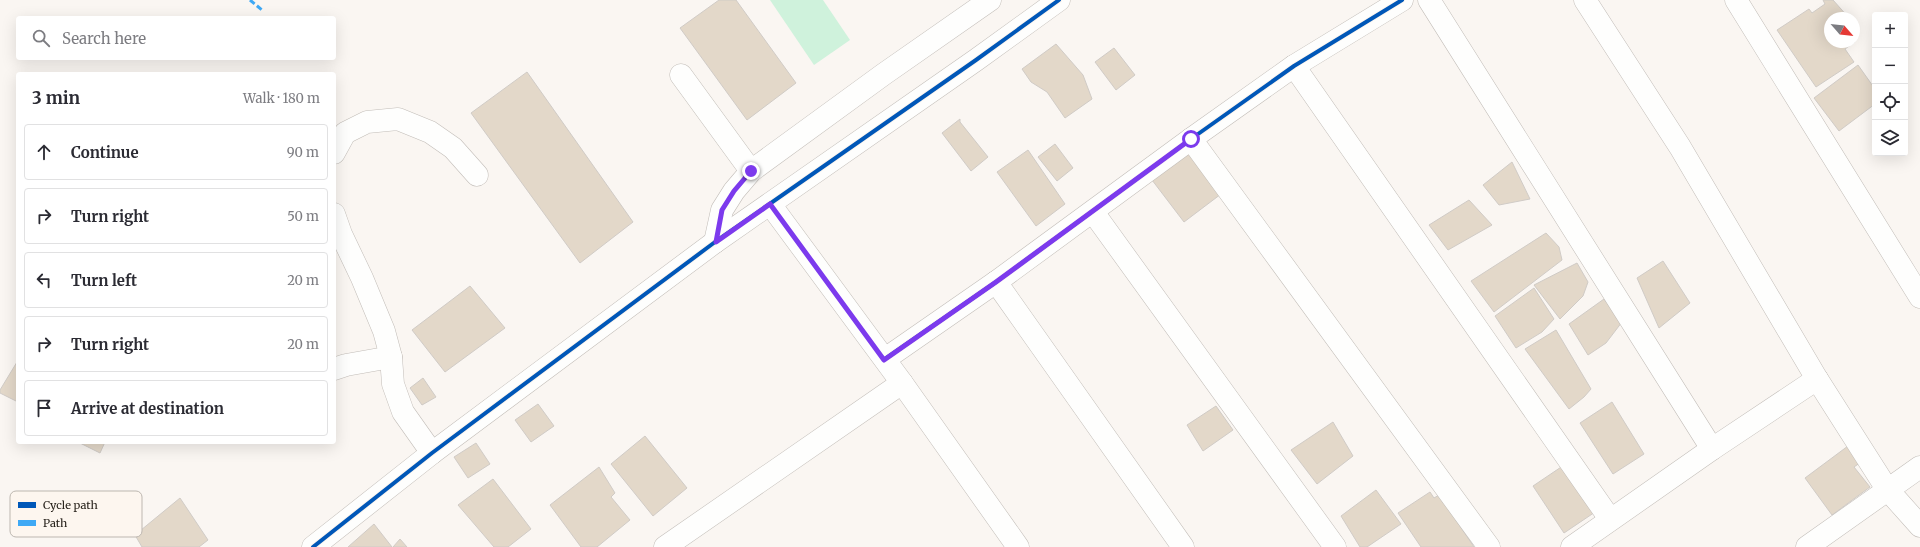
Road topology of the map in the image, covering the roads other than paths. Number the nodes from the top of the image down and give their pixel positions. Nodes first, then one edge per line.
1 (990, 0) edge
2 (1058, 0) edge
3 (1402, 0) edge
4 (1429, 0) edge
5 (1586, 0) edge
6 (1736, 0) edge
7 (1294, 66) junction
8 (681, 75) dead end
9 (1191, 139) junction
10 (336, 149) edge
11 (751, 171) junction
12 (477, 175) dead end
13 (770, 204) junction
14 (1093, 212) junction
15 (336, 220) edge
16 (716, 242) junction
17 (996, 282) junction
18 (1920, 297) edge
19 (391, 357) junction
20 (884, 360) junction
21 (336, 368) edge
22 (1817, 379) junction
23 (902, 384) junction
24 (1712, 448) junction
25 (432, 453) junction
26 (1920, 467) edge
27 (1887, 489) junction
28 (1610, 520) junction
29 (1920, 526) edge
30 (313, 547) edge
31 (665, 547) edge
32 (1018, 547) edge
33 (1183, 547) edge
34 (1335, 547) edge
35 (1489, 547) edge
36 (1572, 547) edge
37 (1807, 547) edge

1 - 11 street
2 - 13 street
3 - 7 street
4 - 24 street
5 - 22 street
6 - 18 street
7 - 9 street
7 - 28 street
8 - 11 street
9 - 14 street
9 - 35 street
10 - 12 street
11 - 16 street
13 - 16 street
13 - 20 street
14 - 17 street
14 - 34 street
15 - 19 street
16 - 25 street
17 - 20 street
17 - 33 street
19 - 21 street
19 - 25 street
20 - 23 street
22 - 24 street
22 - 27 street
23 - 31 street
23 - 32 street
24 - 28 street
25 - 30 street
26 - 27 street
27 - 29 street
27 - 37 street
28 - 36 street

